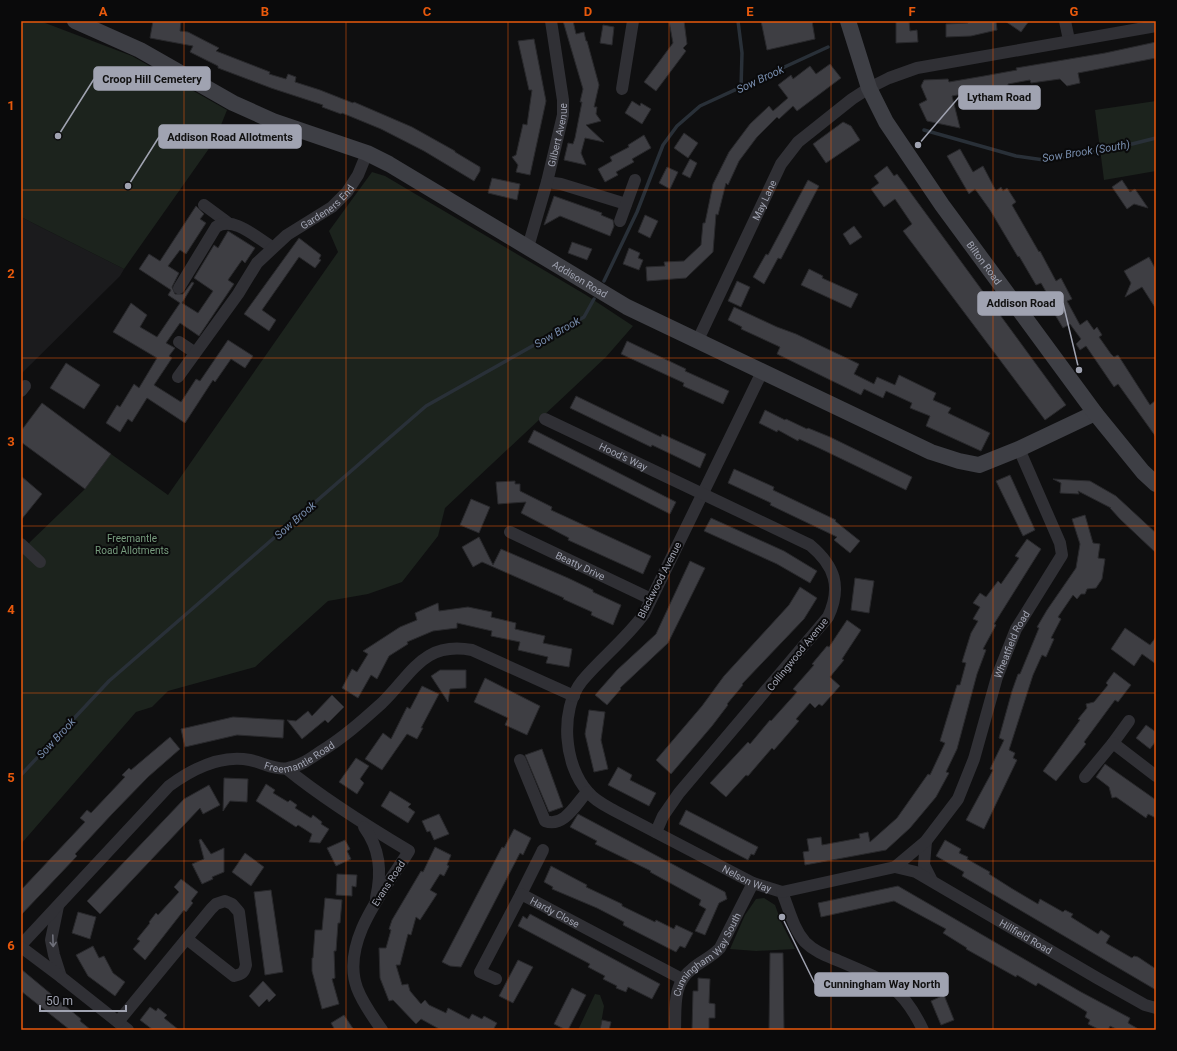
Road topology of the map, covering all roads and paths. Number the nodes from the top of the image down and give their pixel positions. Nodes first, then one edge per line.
1 (75, 21) edge
2 (551, 21) edge
3 (633, 21) edge
4 (848, 21) edge
5 (1065, 21) edge
6 (1156, 26) edge
7 (1069, 40) junction
8 (869, 88) junction
9 (622, 89) dead end
10 (367, 153) junction
11 (635, 180) dead end
12 (547, 182) junction
13 (626, 204) junction
14 (204, 205) dead end
15 (620, 220) dead end
16 (228, 222) junction
17 (528, 247) junction
18 (272, 248) junction
19 (179, 288) dead end
20 (180, 342) dead end
21 (697, 342) junction
22 (194, 352) junction
23 (762, 372) junction
24 (178, 377) dead end
25 (1095, 413) junction
26 (545, 419) dead end
27 (1019, 449) junction
28 (1156, 484) edge
29 (702, 494) junction
30 (510, 532) dead end
31 (21, 544) edge
32 (40, 562) dead end
33 (651, 599) junction
34 (574, 696) junction
35 (1129, 721) dead end
36 (1113, 743) junction
37 (520, 760) dead end
38 (286, 769) junction
39 (1156, 776) edge
40 (1085, 777) dead end
41 (587, 792) junction
42 (362, 823) junction
43 (656, 832) junction
44 (926, 841) junction
45 (543, 850) dead end
46 (895, 868) junction
47 (932, 881) junction
48 (753, 883) junction
49 (782, 892) junction
50 (521, 894) junction
51 (375, 901) junction
52 (58, 905) junction
53 (188, 939) junction
54 (23, 944) edge
55 (61, 976) junction
56 (496, 979) dead end
57 (682, 979) junction
58 (1156, 1008) edge
59 (118, 1022) junction
60 (128, 1030) edge
61 (382, 1030) edge
62 (675, 1030) edge
63 (923, 1030) edge

1 - 10 street, Addison Road
2 - 12 street, Gilbert Avenue
3 - 9 street
4 - 8 street, Bilton Road
5 - 7 street
6 - 7 street, May Lane
7 - 8 street, May Lane
8 - 21 street, May Lane
8 - 25 street, Bilton Road
10 - 17 street, Addison Road
10 - 18 street, Gardeners End
11 - 13 street
12 - 13 street
12 - 17 street, Gilbert Avenue
13 - 15 street
14 - 16 street
16 - 18 street
16 - 19 street
17 - 21 street, Addison Road
18 - 22 street, Gardeners End
20 - 22 street
21 - 23 street, Addison Road
22 - 24 street, Gardeners End
23 - 27 street, Addison Road
23 - 29 street, Blackwood Avenue
25 - 27 street, Addison Road
25 - 28 street, Bilton Road
26 - 29 street, Hood's Way
27 - 44 street, Wheatfield Road
29 - 33 street, Blackwood Avenue
29 - 43 street, Collingwood Avenue
30 - 33 street, Beatty Drive
31 - 32 street
33 - 34 street, Blackwood Avenue
34 - 38 street, Freemantle Road
34 - 41 street, Blackwood Avenue
35 - 36 street
36 - 39 street
36 - 40 street
37 - 41 street
38 - 42 street, Evans Road
38 - 52 street, Freemantle Road
41 - 43 street, Blackwood Avenue
42 - 51 street
42 - 51 street, Evans Road
43 - 48 street, Nelson Way
44 - 46 street, Wheatfield Road
44 - 47 street
45 - 50 street
46 - 47 street, Hillfield Road
46 - 49 street, Wheatfield Road
47 - 58 street, Hillfield Road
48 - 49 street, Nelson Way
48 - 57 street, Cunningham Way South
49 - 63 street, Nelson Way
50 - 56 street, Hardy Close
50 - 57 street, Hardy Close
51 - 61 street, Evans Road
52 - 54 street, Freemantle Road
52 -> 55 street
53 - 53 street
53 - 59 street
54 - 55 street
55 - 59 street
57 - 62 street, Cunningham Way South
59 - 60 street

